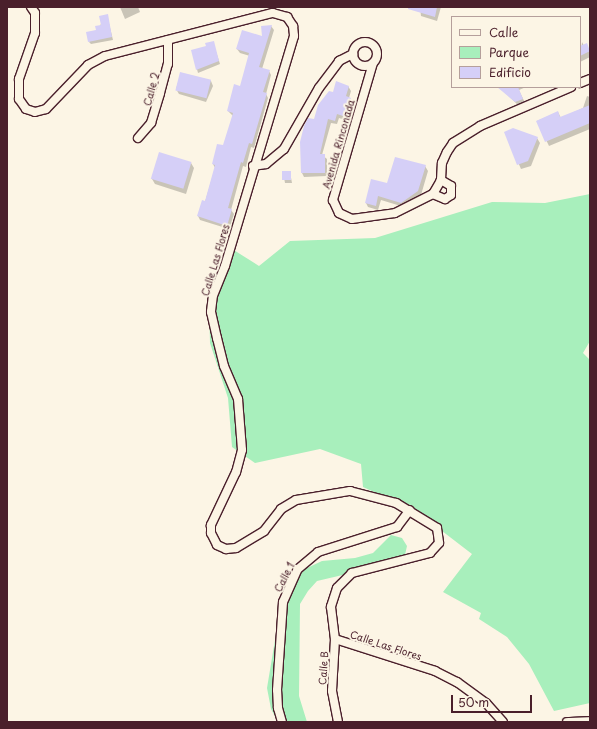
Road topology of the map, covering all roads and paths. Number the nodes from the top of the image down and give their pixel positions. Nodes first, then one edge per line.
1 (31, 7) edge
2 (168, 40) junction
3 (357, 60) junction
4 (373, 63) junction
5 (369, 74) junction
6 (569, 88) edge
7 (138, 138) dead end
8 (253, 166) junction
9 (441, 180) junction
10 (434, 194) junction
11 (410, 510) junction
12 (335, 639) junction
13 (590, 721) edge
14 (282, 722) edge
15 (338, 722) edge
16 (503, 722) edge
17 (567, 722) edge

1 - 2 street, Calle Las Flores
2 - 7 street, Calle 2
2 - 8 street, Calle Las Flores
3 - 4 street, Avenida Rinconada
3 - 4 street, Avenida Rinconada
3 - 5 street
3 - 8 street, Avenida Rinconada
4 - 5 street, Avenida Rinconada
5 - 10 street, Avenida Rinconada
6 - 9 street
8 - 11 street, Calle Las Flores
9 - 10 street
9 - 10 street, Avenida Rinconada
11 - 12 street, Calle Las Flores
11 - 14 street, Calle 1
12 - 15 street, Calle B
12 - 16 street, Calle Las Flores
13 - 17 street

